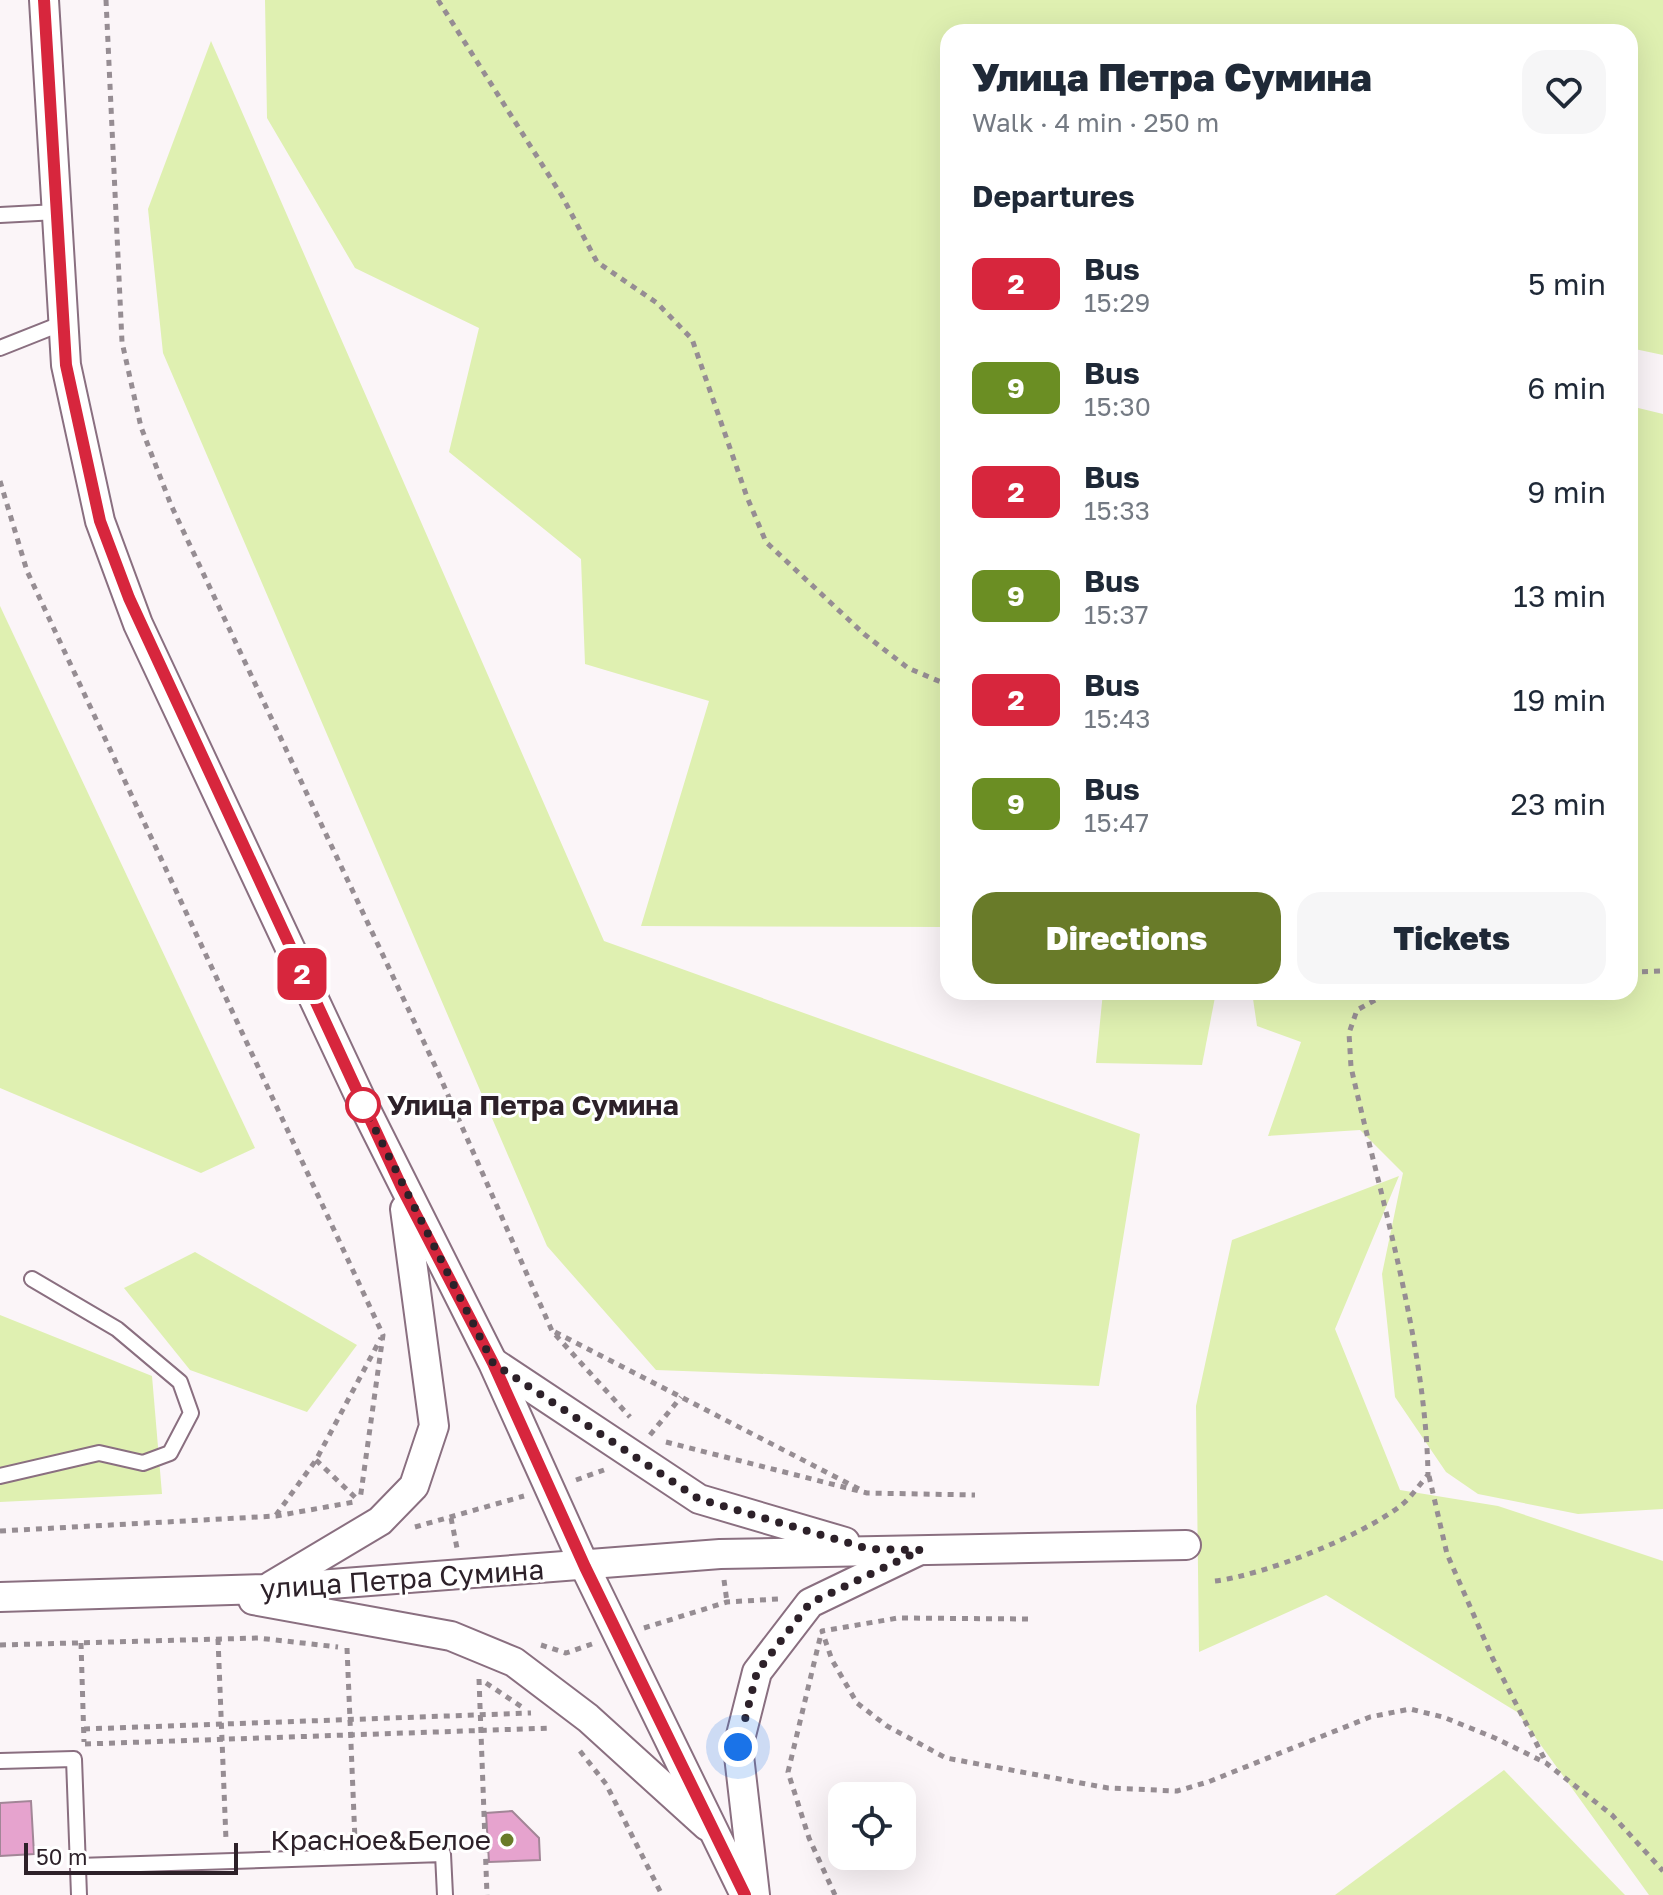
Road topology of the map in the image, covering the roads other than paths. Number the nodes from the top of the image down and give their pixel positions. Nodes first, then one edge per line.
1 (44, 0) edge
2 (57, 212) junction
3 (0, 215) edge
4 (63, 323) junction
5 (0, 348) edge
6 (402, 1188) junction
7 (32, 1279) dead end
8 (493, 1363) junction
9 (0, 1476) edge
10 (1186, 1545) dead end
11 (869, 1549) junction
12 (921, 1550) junction
13 (585, 1567) junction
14 (266, 1589) junction
15 (201, 1591) junction
16 (0, 1597) edge
17 (0, 1761) edge
18 (718, 1837) junction
19 (78, 1866) junction
20 (79, 1895) edge
21 (445, 1895) edge
22 (745, 1895) edge
23 (755, 1895) edge

1 - 2 street
2 - 3 lane
2 - 4 street
4 - 5 lane
4 - 6 street
6 - 8 street
6 - 14 street
7 - 9 lane
8 - 11 street
8 - 13 street
10 - 12 street, улица Петра Сумина
11 - 12 street, улица Петра Сумина
11 - 13 street, улица Петра Сумина
12 - 23 street
13 - 14 street, улица Петра Сумина
13 - 18 street
14 - 15 street, улица Петра Сумина
15 - 16 street, улица Петра Сумина
15 - 18 street
17 - 19 lane
18 - 22 street
19 - 20 lane
19 - 21 lane

